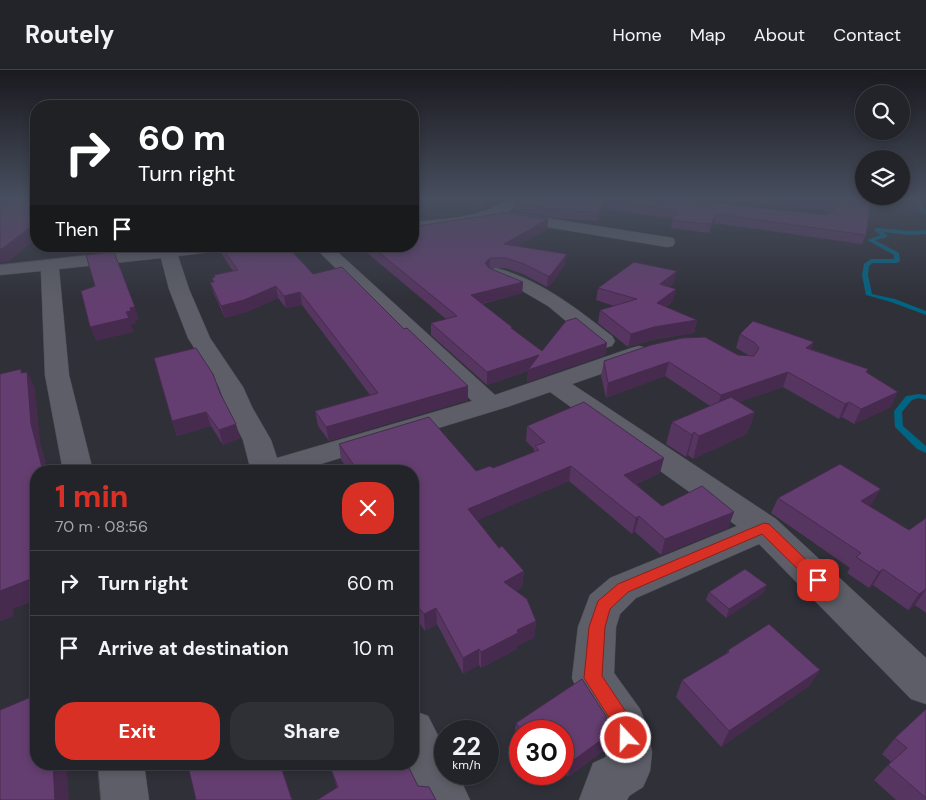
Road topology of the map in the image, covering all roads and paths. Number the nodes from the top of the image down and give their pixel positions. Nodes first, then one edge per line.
1 (605, 232) edge
2 (667, 242) dead end
3 (168, 252) joint
4 (327, 252) edge
5 (50, 265) junction
6 (0, 270) edge
7 (496, 274) edge
8 (659, 348) edge
9 (625, 358) junction
10 (552, 382) junction
11 (490, 404) junction
12 (77, 465) edge
13 (264, 465) edge
14 (286, 465) edge
15 (764, 528) junction
16 (926, 685) edge
17 (419, 746) edge
18 (122, 770) edge
19 (125, 800) edge
20 (446, 800) edge
21 (603, 800) edge

1 - 2 street
3 - 5 street
3 - 13 street
4 - 11 street
5 - 6 street
5 - 12 street
7 - 9 street
8 - 9 street
9 - 10 street
10 - 11 street
10 - 15 street
11 - 14 street
15 - 16 street
15 - 21 street
17 - 20 street
18 - 19 street

